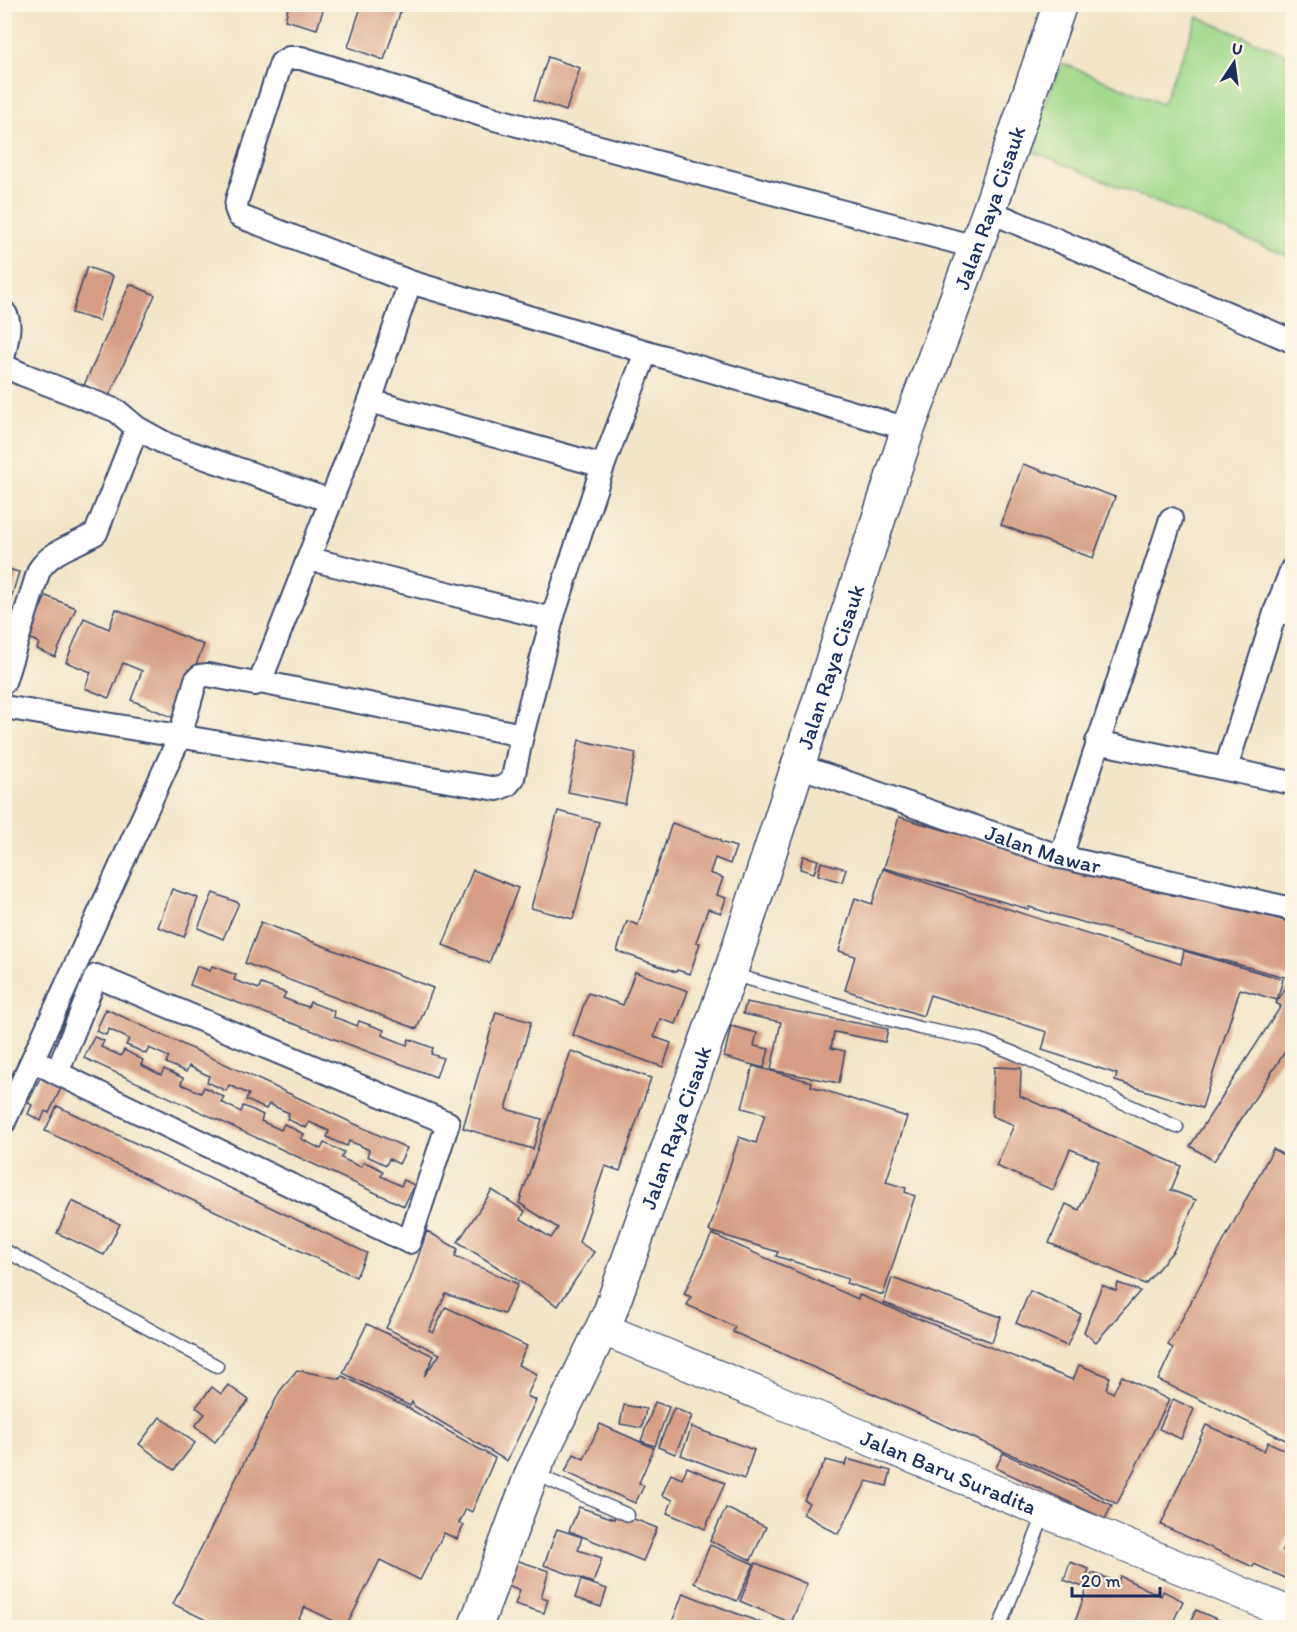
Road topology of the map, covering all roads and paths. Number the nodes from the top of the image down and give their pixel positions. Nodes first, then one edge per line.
1 (1060, 4) edge
2 (989, 211) junction
3 (975, 247) junction
4 (410, 282) junction
5 (4, 312) edge
6 (1293, 341) edge
7 (646, 352) junction
8 (4, 354) edge
9 (4, 362) edge
10 (370, 400) junction
11 (137, 428) junction
12 (908, 429) junction
13 (603, 466) junction
14 (332, 501) junction
15 (1171, 519) dead end
16 (310, 559) junction
17 (1293, 569) edge
18 (1284, 612) edge
19 (552, 619) junction
20 (4, 682) edge
21 (260, 682) junction
22 (4, 707) edge
23 (522, 735) junction
24 (180, 736) junction
25 (1097, 742) junction
26 (799, 766) junction
27 (1226, 768) junction
28 (1293, 783) edge
29 (1061, 857) junction
30 (1293, 909) edge
31 (730, 974) junction
32 (33, 1060) junction
33 (57, 1073) junction
34 (4, 1122) edge
35 (1177, 1127) dead end
36 (4, 1250) edge
37 (603, 1329) junction
38 (217, 1366) dead end
39 (532, 1473) junction
40 (1046, 1511) junction
41 (628, 1515) dead end
42 (1293, 1614) edge
43 (475, 1628) edge
44 (999, 1628) edge

1 - 2 main road, Jalan Raya Cisauk
2 - 3 main road, Jalan Raya Cisauk
2 - 6 street
3 - 4 street
3 - 12 main road, Jalan Raya Cisauk
4 - 7 street
4 - 10 street
5 - 8 street
7 - 12 street
7 - 13 street
9 - 11 street
10 - 13 street
10 - 14 street
11 - 14 street
11 - 20 street
12 - 26 main road, Jalan Raya Cisauk
13 - 19 street
14 - 16 street
15 - 25 street
16 - 19 street
16 - 21 street
17 - 18 street
18 - 27 street
19 - 23 street
21 - 23 street
21 - 24 street
22 - 24 street
23 - 24 street
24 - 32 street
25 - 27 street
25 - 29 street
26 - 29 street, Jalan Mawar
26 - 31 main road, Jalan Raya Cisauk
27 - 28 street
29 - 30 street, Jalan Mawar
31 - 35 lane
31 - 37 main road, Jalan Raya Cisauk
32 - 33 street
32 - 34 street
33 - 33 street
36 - 38 lane
37 - 39 main road, Jalan Raya Cisauk
37 - 40 main road, Jalan Baru Suradita
39 - 41 lane
39 - 43 main road, Jalan Raya Cisauk
40 - 42 main road, Jalan Baru Suradita
40 - 44 lane

